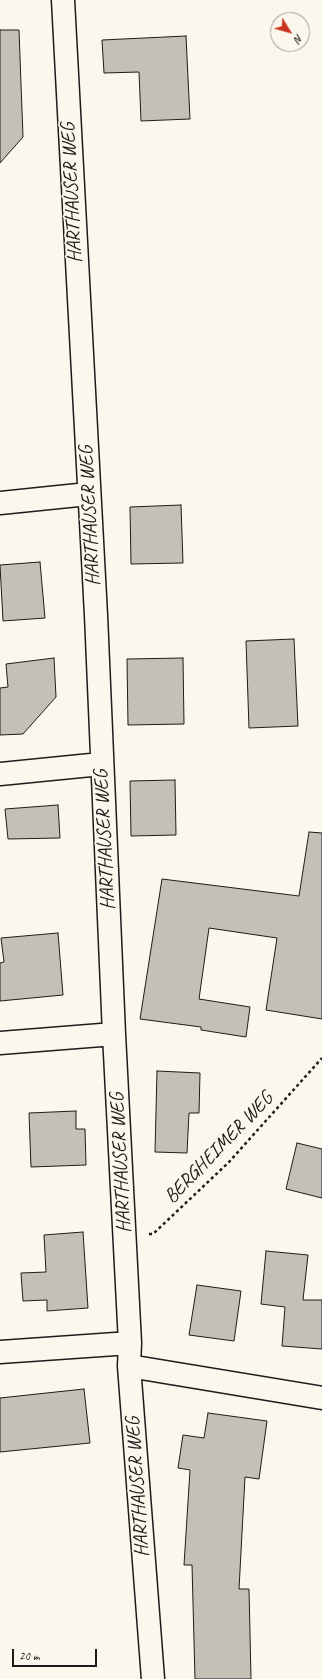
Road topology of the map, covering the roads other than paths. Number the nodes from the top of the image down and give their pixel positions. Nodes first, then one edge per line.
1 (63, 0) edge
2 (88, 494) junction
3 (0, 503) edge
4 (101, 764) junction
5 (0, 774) edge
6 (114, 1034) junction
7 (0, 1043) edge
8 (130, 1344) junction
9 (0, 1352) edge
10 (129, 1366) junction
11 (322, 1398) edge
12 (153, 1679) edge

1 - 2 street, HARTHAUSER WEG
2 - 3 street
2 - 4 street, HARTHAUSER WEG
4 - 5 street
4 - 6 street, HARTHAUSER WEG
6 - 7 street
6 - 8 street, HARTHAUSER WEG
8 - 9 street
8 - 10 street, HARTHAUSER WEG
10 - 11 street
10 - 12 street, HARTHAUSER WEG

